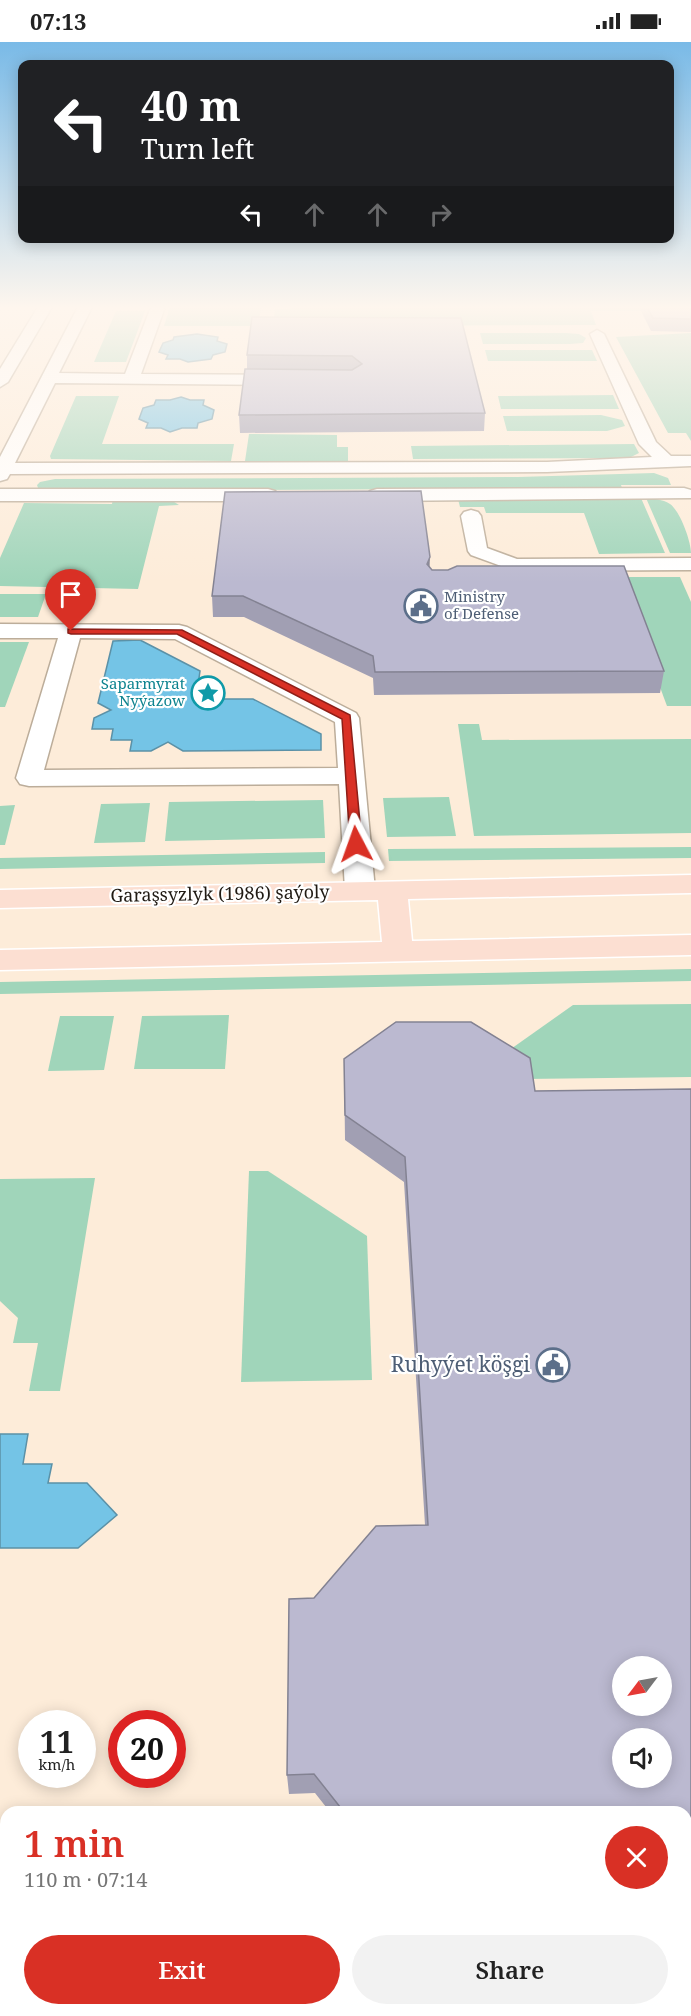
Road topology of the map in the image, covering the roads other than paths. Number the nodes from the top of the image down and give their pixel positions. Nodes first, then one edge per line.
1 (38, 399) edge
2 (627, 399) edge
3 (691, 461) edge
4 (668, 463) junction
5 (1, 472) edge
6 (684, 494) dead end
7 (0, 495) edge
8 (284, 495) edge
9 (355, 495) edge
10 (471, 516) dead end
11 (495, 558) junction
12 (691, 564) edge
13 (467, 571) edge
14 (0, 631) edge
15 (71, 631) junction
16 (351, 776) junction
17 (691, 884) edge
18 (360, 890) junction
19 (392, 890) junction
20 (0, 899) edge
21 (691, 945) edge
22 (398, 950) junction
23 (0, 960) edge

1 - 5 street
2 - 4 street
3 - 4 street
4 - 5 street
6 - 9 street
7 - 8 street
10 - 11 street
11 - 12 street
11 - 13 street
14 - 15 street
15 - 16 street
15 - 16 street
16 - 18 street
17 - 19 main road, Garaşsyzlyk (1986) şaýoly
18 - 19 main road, Garaşsyzlyk (1986) şaýoly
18 - 20 main road, Garaşsyzlyk (1986) şaýoly
19 - 22 main road
21 - 22 main road
22 - 23 main road

